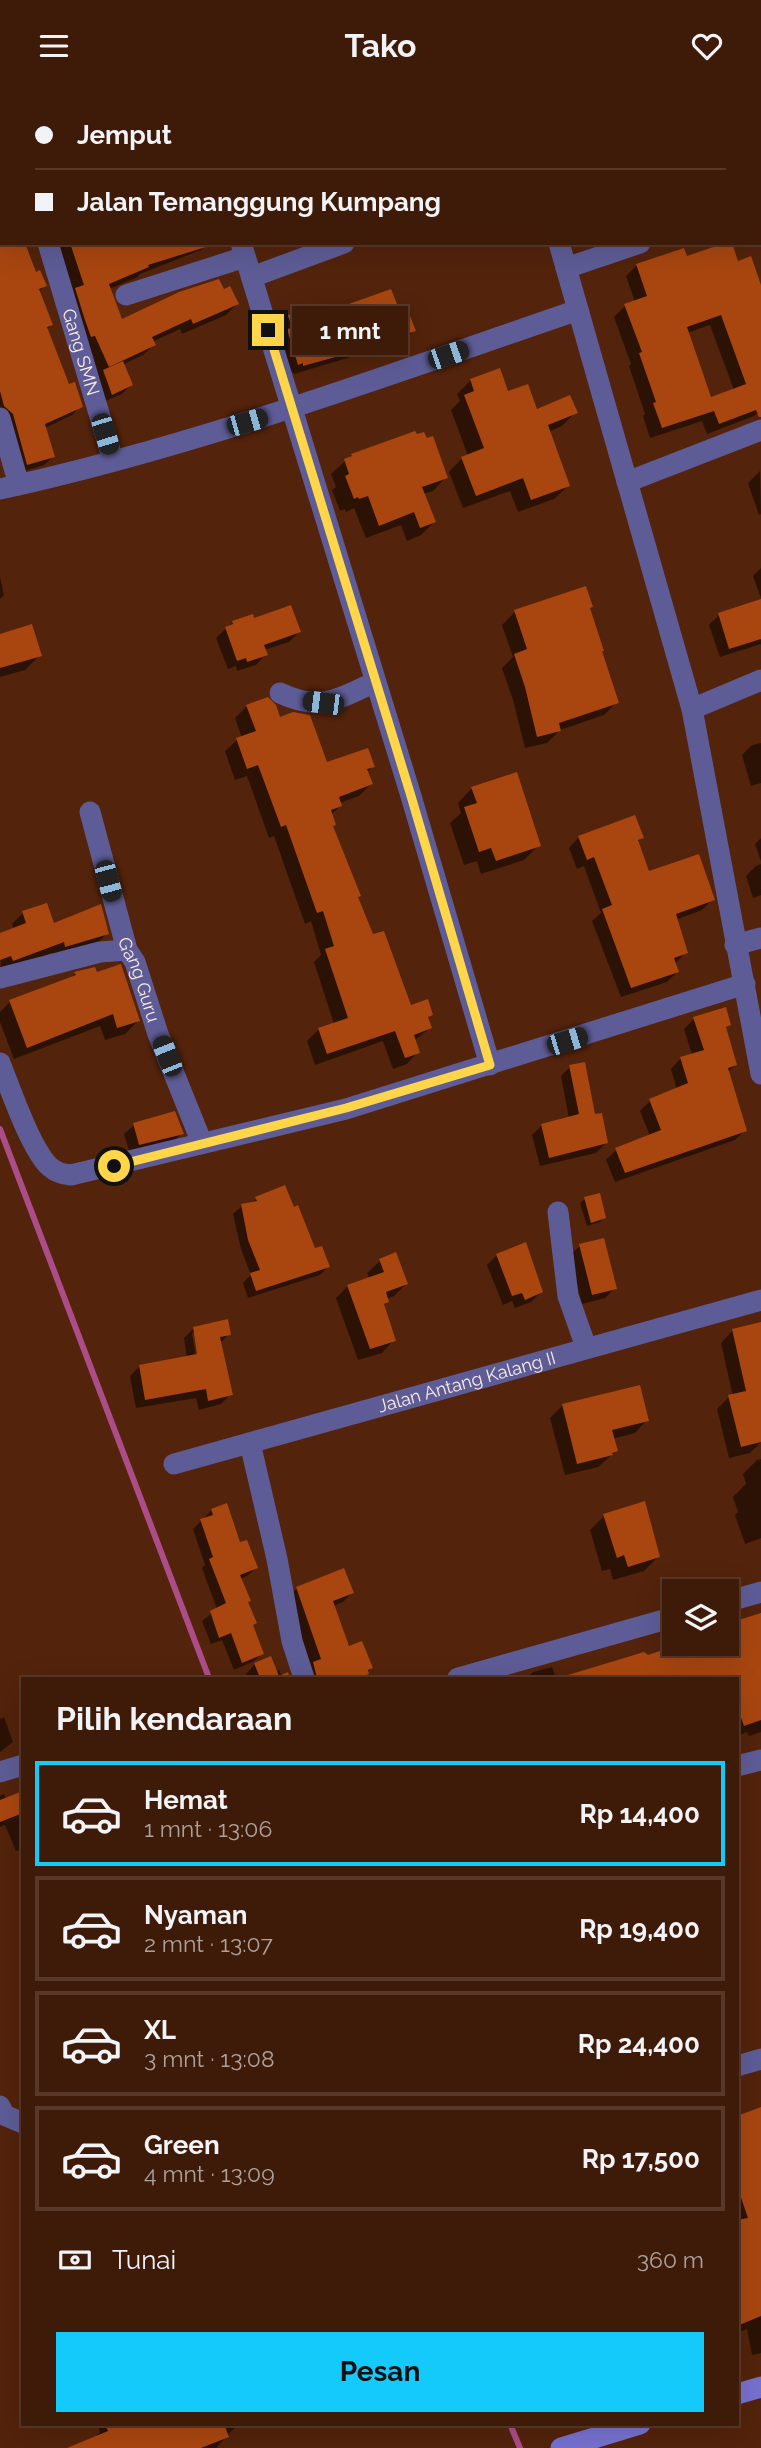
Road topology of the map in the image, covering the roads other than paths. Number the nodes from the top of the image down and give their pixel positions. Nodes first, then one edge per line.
1 (49, 245) edge
2 (332, 245) edge
3 (560, 245) edge
4 (634, 245) edge
5 (246, 259) edge
6 (566, 268) junction
7 (127, 295) dead end
8 (578, 310) junction
9 (292, 408) junction
10 (0, 418) edge
11 (761, 430) edge
12 (113, 460) junction
13 (627, 482) junction
14 (10, 487) edge
15 (761, 680) edge
16 (375, 682) junction
17 (280, 693) dead end
18 (692, 709) junction
19 (90, 812) dead end
20 (761, 938) edge
21 (735, 945) junction
22 (127, 950) junction
23 (0, 978) edge
24 (745, 984) junction
25 (0, 1063) edge
26 (490, 1065) junction
27 (761, 1073) edge
28 (202, 1143) junction
29 (558, 1212) dead end
30 (761, 1300) edge
31 (586, 1347) junction
32 (250, 1443) junction
33 (174, 1464) dead end
34 (761, 1592) edge
35 (739, 1598) edge
36 (662, 1620) edge
37 (304, 1677) edge
38 (462, 1677) edge
39 (761, 1760) edge
40 (21, 1766) edge
41 (739, 1766) edge
42 (0, 1772) edge
43 (761, 2059) edge
44 (739, 2065) edge
45 (0, 2106) edge
46 (21, 2122) edge
47 (761, 2387) edge
48 (739, 2393) edge
49 (633, 2426) edge
50 (561, 2448) edge

1 - 12 street, Gang SMN
2 - 5 street
3 - 6 street
4 - 6 street
5 - 7 street
5 - 9 street
6 - 8 street
8 - 9 street
8 - 13 street
9 - 12 street
9 - 16 street
10 - 14 street
11 - 13 street
12 - 14 street
13 - 18 street
15 - 18 street
16 - 17 street
16 - 26 street
18 - 21 street
19 - 22 street, Gang Guru
20 - 21 street
21 - 24 street
22 - 23 street
22 - 28 street, Gang Guru
24 - 26 street
24 - 27 street
25 - 28 street
26 - 28 street
29 - 31 street
30 - 31 street, Jalan Antang Kalang II
31 - 32 street, Jalan Antang Kalang II
32 - 33 street, Jalan Antang Kalang II
32 - 37 street
34 - 35 street
36 - 38 street
39 - 41 street
40 - 42 street
43 - 44 street
45 - 46 street
47 - 48 street
49 - 50 street

